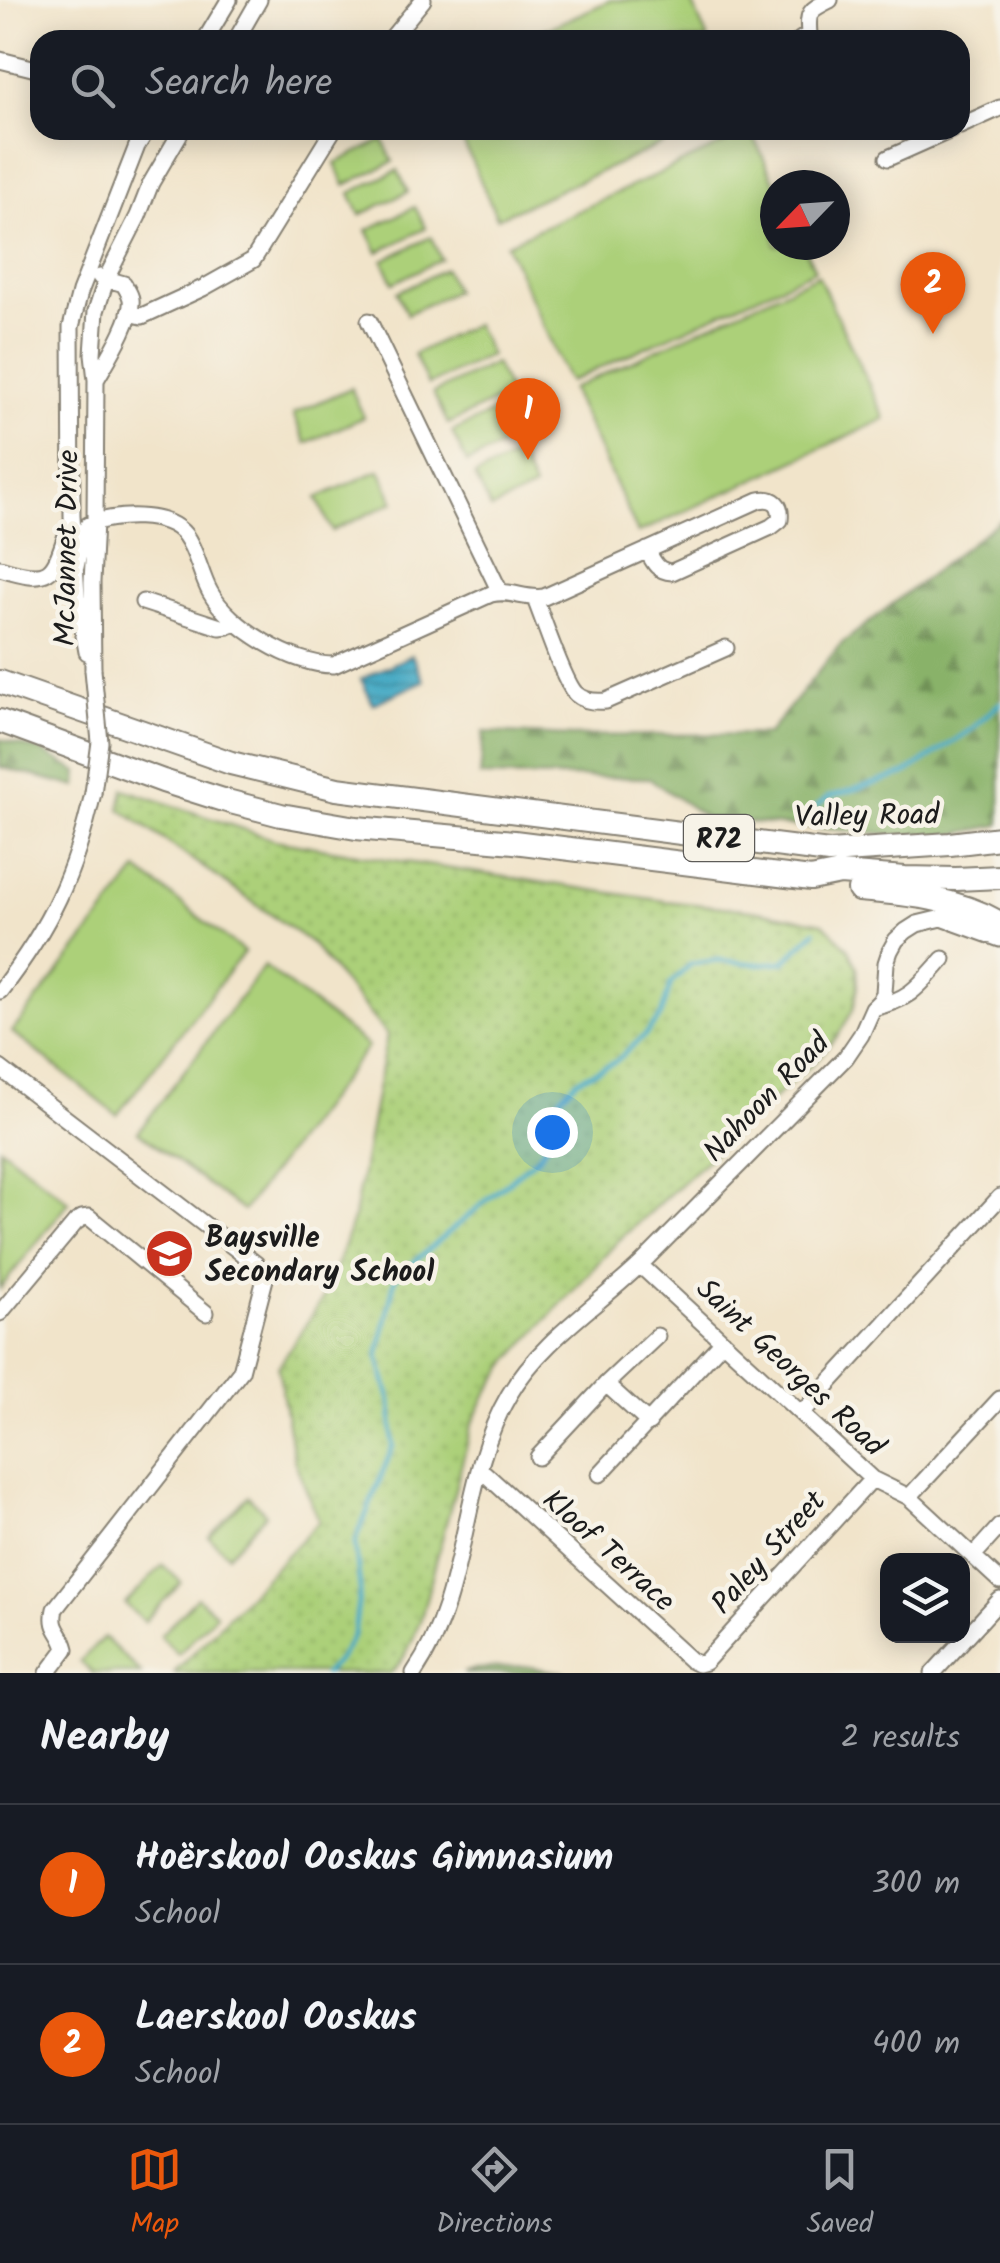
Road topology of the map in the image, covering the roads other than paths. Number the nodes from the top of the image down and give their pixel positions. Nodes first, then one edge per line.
1 (230, 0) edge
2 (259, 0) edge
3 (423, 0) edge
4 (830, 0) edge
5 (211, 30) edge
6 (242, 30) edge
7 (398, 30) edge
8 (808, 30) edge
9 (0, 60) edge
10 (30, 68) edge
11 (1000, 108) edge
12 (970, 122) edge
13 (141, 140) edge
14 (176, 140) edge
15 (328, 140) edge
16 (928, 140) edge
17 (888, 158) dead end
18 (86, 276) junction
19 (107, 278) junction
20 (129, 313) junction
21 (369, 321) dead end
22 (96, 380) junction
23 (72, 516) junction
24 (95, 522) junction
25 (708, 523) junction
26 (647, 550) junction
27 (721, 550) junction
28 (76, 567) junction
29 (0, 568) edge
30 (500, 592) junction
31 (535, 598) junction
32 (143, 602) dead end
33 (235, 622) junction
34 (726, 648) dead end
35 (93, 670) junction
36 (0, 682) edge
37 (0, 721) edge
38 (1000, 838) edge
39 (1000, 877) edge
40 (811, 878) junction
41 (1000, 923) edge
42 (1000, 939) edge
43 (943, 959) dead end
44 (0, 991) edge
45 (873, 1008) junction
46 (0, 1068) edge
47 (1000, 1197) edge
48 (640, 1265) junction
49 (0, 1313) edge
50 (206, 1313) dead end
51 (657, 1336) dead end
52 (723, 1341) junction
53 (606, 1384) junction
54 (1000, 1399) edge
55 (802, 1413) junction
56 (649, 1422) junction
57 (538, 1457) dead end
58 (480, 1470) junction
59 (600, 1474) dead end
60 (872, 1479) junction
61 (909, 1496) junction
62 (1000, 1526) edge
63 (973, 1556) junction
64 (1000, 1582) edge
65 (1000, 1600) edge
66 (705, 1662) joint
67 (48, 1673) edge
68 (414, 1673) edge
69 (933, 1673) edge

1 - 5 street
2 - 6 street
3 - 7 street
4 - 8 street
9 - 10 street
11 - 12 street
13 - 18 street, McJannet Drive
14 - 19 street, McJannet Drive
15 - 20 street
16 - 17 street
18 - 19 street
18 - 23 street, McJannet Drive
19 - 20 street
19 - 22 street, McJannet Drive
20 - 22 street
21 - 30 street
22 - 24 street, McJannet Drive
23 - 28 street, McJannet Drive
23 - 29 street
24 - 28 street
24 - 33 street
24 - 35 street, McJannet Drive
25 - 26 street
25 - 27 street
25 - 27 street
26 - 27 street
26 - 31 street
28 - 35 street, McJannet Drive
30 - 31 street
30 - 33 street
31 - 34 street
32 - 33 street
35 - 44 street, bridge
36 - 38 highway, Valley Road / R72
37 - 40 highway, Valley Road / R72
39 - 40 highway, Valley Road / R72
40 - 41 highway
42 - 45 street, Nahoon Road
43 - 45 street
45 - 48 street, Nahoon Road
46 - 67 street
47 - 55 street
48 - 52 street, Saint Georges Road
48 - 58 street
49 - 50 street
51 - 53 street
52 - 55 street, Saint Georges Road
52 - 56 street, Kloof Terrace
53 - 56 street
53 - 57 street
54 - 61 street
55 - 60 street, Saint Georges Road
56 - 59 street, Kloof Terrace
58 - 66 street, Kloof Terrace
58 - 68 street
60 - 61 street, Saint Georges Road
60 - 66 street, Paley Street
61 - 63 street, Saint Georges Road
62 - 63 street
63 - 64 street, Saint Georges Road
65 - 69 street

